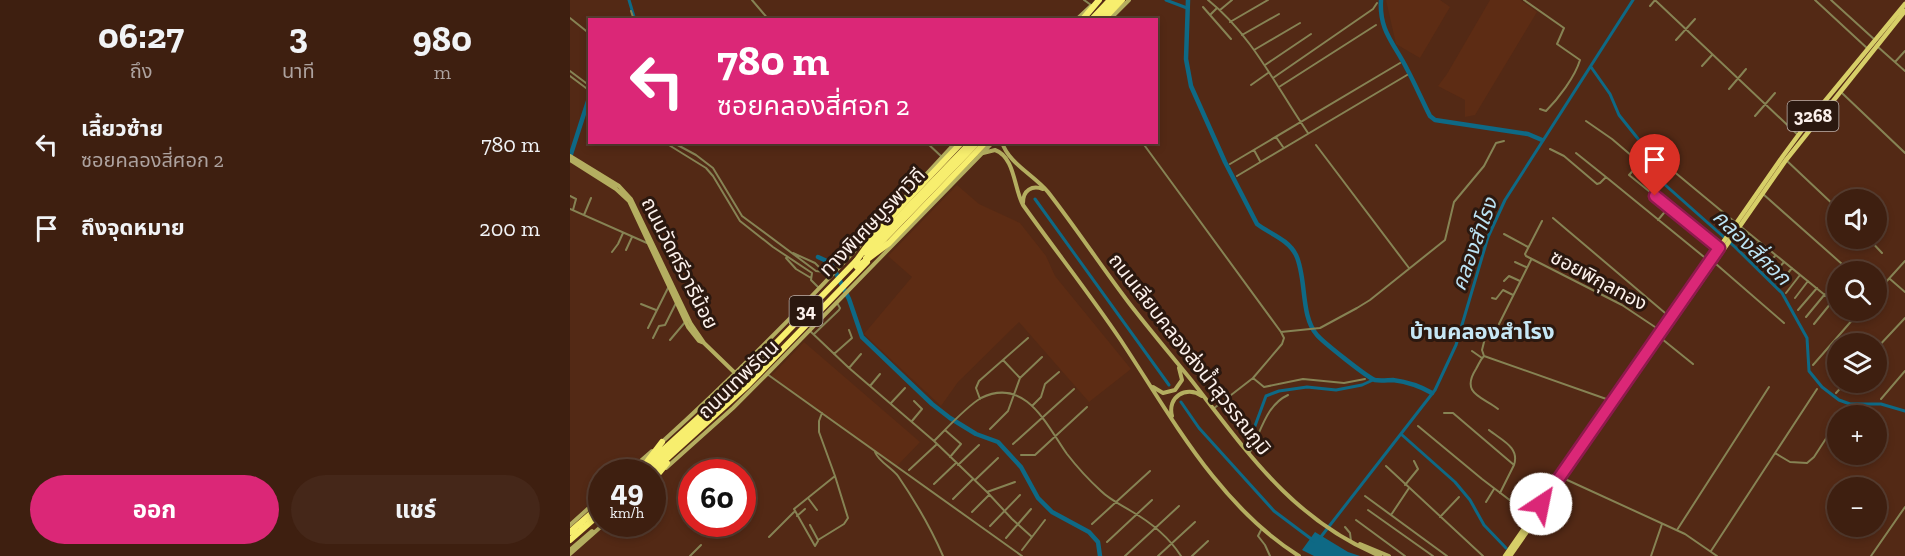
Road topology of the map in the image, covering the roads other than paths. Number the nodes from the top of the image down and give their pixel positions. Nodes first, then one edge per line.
1 (752, 0) edge
2 (1083, 0) edge
3 (1108, 0) edge
4 (1116, 0) edge
5 (1122, 0) edge
6 (1129, 0) edge
7 (1208, 0) edge
8 (1232, 0) edge
9 (1268, 0) edge
10 (1524, 0) edge
11 (1655, 0) edge
12 (1815, 0) edge
13 (1831, 0) edge
14 (1095, 1) edge
15 (1377, 3) dead end
16 (1905, 4) edge
17 (1650, 6) dead end
18 (1203, 7) dead end
19 (1219, 9) junction
20 (631, 11) dead end
21 (1905, 11) edge
22 (1279, 14) dead end
23 (1210, 15) junction
24 (570, 18) edge
25 (633, 18) edge
26 (767, 18) edge
27 (1078, 18) edge
28 (1083, 18) edge
29 (1091, 18) edge
30 (1100, 18) edge
31 (1105, 18) edge
32 (1112, 18) edge
33 (1903, 18) edge
34 (1695, 19) dead end
35 (1230, 22) junction
36 (1300, 23) dead end
37 (1376, 25) dead end
38 (1686, 29) junction
39 (588, 32) edge
40 (1311, 34) dead end
41 (1242, 35) junction
42 (1231, 39) dead end
43 (1676, 40) dead end
44 (1876, 43) junction
45 (1868, 49) junction
46 (1254, 50) junction
47 (1905, 51) edge
48 (1713, 55) junction
49 (1895, 62) junction
50 (1400, 63) dead end
51 (1264, 65) junction
52 (1702, 66) dead end
53 (1746, 69) dead end
54 (570, 71) edge
55 (1905, 71) edge
56 (1269, 73) junction
57 (1407, 75) dead end
58 (570, 76) edge
59 (1273, 78) junction
60 (1738, 79) junction
61 (1251, 85) dead end
62 (1279, 87) junction
63 (588, 88) edge
64 (588, 88) edge
65 (1729, 89) dead end
66 (1840, 91) junction
67 (1775, 93) dead end
68 (1765, 104) junction
69 (1540, 109) dead end
70 (1755, 116) dead end
71 (1586, 121) dead end
72 (1300, 123) junction
73 (1308, 134) junction
74 (1798, 135) junction
75 (1276, 137) junction
76 (1504, 141) dead end
77 (667, 144) edge
78 (676, 144) edge
79 (928, 144) edge
80 (954, 144) edge
81 (960, 144) edge
82 (968, 144) edge
83 (968, 144) edge
84 (976, 144) edge
85 (984, 144) edge
86 (984, 144) edge
87 (991, 144) edge
88 (1003, 144) edge
89 (1143, 144) edge
90 (1316, 145) dead end
91 (1283, 148) junction
92 (1550, 148) dead end
93 (1254, 150) junction
94 (982, 153) junction
95 (1575, 153) dead end
96 (1905, 153) edge
97 (942, 157) junction
98 (572, 159) edge
99 (1786, 160) junction
100 (1260, 162) junction
101 (1230, 164) dead end
102 (1666, 165) dead end
103 (1237, 176) dead end
104 (1606, 177) junction
105 (1047, 191) junction
106 (1762, 194) junction
107 (570, 196) edge
108 (591, 198) dead end
109 (1827, 199) edge
110 (1023, 206) junction
111 (1669, 207) junction
112 (571, 209) edge
113 (584, 215) junction
114 (1553, 218) dead end
115 (1658, 220) junction
116 (1542, 221) dead end
117 (1738, 224) junction
118 (888, 226) junction
119 (756, 227) junction
120 (876, 227) junction
121 (753, 231) junction
122 (623, 232) junction
123 (1749, 233) junction
124 (1504, 234) dead end
125 (632, 237) junction
126 (1759, 242) junction
127 (650, 244) junction
128 (1739, 245) dead end
129 (1722, 246) junction
130 (1529, 247) junction
131 (1767, 248) junction
132 (1878, 249) edge
133 (626, 250) dead end
134 (612, 252) dead end
135 (790, 252) junction
136 (1882, 253) dead end
137 (1749, 254) dead end
138 (1776, 255) junction
139 (785, 256) junction
140 (1531, 259) junction
141 (1838, 261) edge
142 (1905, 261) edge
143 (1515, 262) dead end
144 (1712, 262) junction
145 (1784, 262) junction
146 (1755, 263) dead end
147 (855, 266) junction
148 (1409, 268) junction
149 (1527, 268) junction
150 (1792, 268) junction
151 (822, 270) junction
152 (1763, 270) dead end
153 (816, 271) junction
154 (812, 273) junction
155 (833, 273) junction
156 (1800, 275) junction
157 (1771, 277) dead end
158 (811, 278) junction
159 (1890, 279) junction
160 (1504, 281) dead end
161 (1520, 281) junction
162 (1808, 281) junction
163 (1887, 282) edge
164 (1779, 284) dead end
165 (670, 287) junction
166 (819, 288) junction
167 (1817, 288) junction
168 (1904, 290) edge
169 (1786, 292) dead end
170 (1825, 294) junction
171 (1514, 295) junction
172 (1492, 298) dead end
173 (1795, 298) dead end
174 (677, 302) junction
175 (837, 303) junction
176 (641, 304) dead end
177 (656, 310) junction
178 (1798, 310) dead end
179 (1806, 317) dead end
180 (1671, 318) junction
181 (1905, 318) edge
182 (686, 321) junction
183 (1851, 321) edge
184 (1784, 323) dead end
185 (1499, 324) dead end
186 (1814, 324) dead end
187 (648, 328) dead end
188 (810, 330) junction
189 (849, 330) dead end
190 (1482, 331) dead end
191 (1661, 331) junction
192 (1281, 332) junction
193 (814, 334) junction
194 (1887, 337) edge
195 (653, 338) dead end
196 (1028, 338) dead end
197 (1662, 339) junction
198 (670, 340) dead end
199 (704, 343) junction
200 (1472, 351) dead end
201 (834, 354) junction
202 (861, 354) dead end
203 (1042, 357) dead end
204 (1483, 357) junction
205 (1003, 360) junction
206 (1177, 362) junction
207 (1693, 364) dead end
208 (1813, 365) dead end
209 (849, 368) junction
210 (1905, 371) edge
211 (1059, 372) dead end
212 (1142, 372) junction
213 (735, 373) junction
214 (767, 374) junction
215 (880, 374) dead end
216 (1020, 378) junction
217 (1253, 378) junction
218 (1365, 379) dead end
219 (1628, 384) junction
220 (870, 386) junction
221 (1769, 387) dead end
222 (905, 388) dead end
223 (1074, 389) dead end
224 (1817, 389) dead end
225 (1014, 395) junction
226 (1288, 395) dead end
227 (980, 399) junction
228 (1206, 399) junction
229 (1881, 399) dead end
230 (914, 401) dead end
231 (1612, 401) junction
232 (891, 404) junction
233 (1032, 406) junction
234 (1087, 407) dead end
235 (1213, 409) junction
236 (1498, 409) dead end
237 (822, 413) junction
238 (1444, 413) dead end
239 (1043, 417) junction
240 (912, 421) junction
241 (1174, 422) junction
242 (1418, 426) dead end
243 (990, 429) dead end
244 (945, 430) junction
245 (1489, 430) dead end
246 (1056, 436) junction
247 (1827, 437) edge
248 (662, 442) junction
249 (935, 442) junction
250 (1013, 444) dead end
251 (979, 445) dead end
252 (875, 452) junction
253 (1775, 453) junction
254 (1248, 454) junction
255 (1022, 456) dead end
256 (950, 457) junction
257 (998, 458) dead end
258 (643, 459) edge
259 (651, 459) edge
260 (652, 459) edge
261 (655, 459) edge
262 (656, 459) edge
263 (1414, 461) dead end
264 (666, 462) edge
265 (957, 464) junction
266 (666, 465) edge
267 (1514, 465) junction
268 (1386, 466) dead end
269 (909, 470) dead end
270 (1150, 471) dead end
271 (835, 476) junction
272 (974, 479) junction
273 (1564, 479) junction
274 (1015, 482) dead end
275 (934, 484) dead end
276 (1405, 485) junction
277 (1409, 488) junction
278 (1494, 489) junction
279 (988, 493) junction
280 (1500, 493) junction
281 (1020, 495) dead end
282 (1365, 496) dead end
283 (807, 497) junction
284 (1459, 497) dead end
285 (953, 499) dead end
286 (1152, 500) dead end
287 (1117, 502) junction
288 (1486, 502) dead end
289 (1179, 506) dead end
290 (1905, 507) edge
291 (588, 509) edge
292 (805, 509) dead end
293 (1031, 509) dead end
294 (817, 510) dead end
295 (1368, 510) dead end
296 (1004, 511) junction
297 (795, 512) junction
298 (972, 512) dead end
299 (1136, 514) junction
300 (1391, 515) junction
301 (797, 516) junction
302 (588, 517) edge
303 (1440, 517) junction
304 (1532, 517) junction
305 (1045, 520) dead end
306 (1356, 520) dead end
307 (1195, 522) dead end
308 (588, 524) edge
309 (1092, 524) dead end
310 (1662, 524) junction
311 (570, 525) edge
312 (810, 525) dead end
313 (1018, 525) junction
314 (990, 526) dead end
315 (1156, 527) junction
316 (1345, 527) dead end
317 (1262, 528) junction
318 (588, 529) edge
319 (1677, 530) junction
320 (570, 533) edge
321 (588, 536) edge
322 (768, 537) dead end
323 (1032, 537) junction
324 (1006, 538) dead end
325 (570, 540) edge
326 (818, 540) junction
327 (1348, 540) junction
328 (1209, 541) dead end
329 (1107, 542) dead end
330 (1172, 543) junction
331 (701, 544) dead end
332 (570, 545) edge
333 (1022, 550) dead end
334 (1711, 551) junction
335 (570, 552) edge
336 (690, 556) edge
337 (943, 556) edge
338 (1022, 556) edge
339 (1125, 556) edge
340 (1158, 556) edge
341 (1181, 556) edge
342 (1192, 556) edge
343 (1270, 556) edge
344 (1299, 556) edge
345 (1380, 556) edge
346 (1389, 556) edge
347 (1405, 556) edge
348 (1433, 556) edge
349 (1447, 556) edge
350 (1483, 556) edge
351 (1505, 556) edge
352 (1510, 556) edge
353 (1651, 556) edge
354 (1717, 556) edge
355 (1871, 556) edge

1 - 26 street
2 - 14 street
3 - 29 highway
4 - 30 highway
5 - 31 highway
6 - 32 main road
7 - 19 street
8 - 19 street
9 - 35 street
10 - 69 street
11 - 17 street
11 - 38 street
12 - 45 street
13 - 44 street
14 - 27 main road
14 - 28 highway
15 - 59 street
16 - 44 main road, 3268
18 - 23 street
19 - 23 street
19 - 35 street
20 - 25 street
21 - 33 main road, 3268
22 - 41 street
23 - 42 street
24 - 39 street
33 - 44 main road, 3268
34 - 38 street
35 - 41 street
36 - 46 street
37 - 62 street
38 - 43 street
38 - 48 street
40 - 51 street
41 - 46 street
44 - 45 main road, 3268
44 - 49 street
44 - 66 main road, 3268
45 - 74 main road, 3268
46 - 51 street
47 - 49 street
48 - 52 street
48 - 60 street
49 - 55 street
50 - 72 street
51 - 56 street
53 - 60 street
54 - 63 street
56 - 59 street
56 - 61 street
57 - 73 street
58 - 64 street
59 - 62 street
60 - 65 street
60 - 68 street
62 - 72 street
66 - 96 street
66 - 99 main road, 3268
67 - 68 street
68 - 70 street
68 - 74 street
71 - 111 street
72 - 73 street
72 - 75 street
73 - 91 street
74 - 117 main road, 3268
75 - 91 street
75 - 93 street
76 - 148 street
77 - 121 street
78 - 119 street
79 - 97 street
80 - 97 main road, ถนนเทพรัตน / 34
81 - 147 highway, bridge
82 - 147 highway, ทางพิเศษบูรพาวิถี, bridge
83 - 118 highway, ถนนเทพรัตน / 34
84 - 147 highway, ทางพิเศษบูรพาวิถี, bridge
85 - 147 highway, bridge
86 - 264 highway, ถนนเทพรัตน / 34
87 - 94 main road, ถนนเทพรัตน / 34
88 - 105 main road, ถนนเลียบคลองส่งน้ำสุวรรณภูมิ
89 - 192 street
90 - 148 street
91 - 100 street
92 - 104 street
93 - 100 street
93 - 101 street
94 - 110 main road
94 - 175 main road, ถนนเทพรัตน / 34
95 - 104 street
97 - 120 main road, ถนนเทพรัตน / 34
98 - 127 main road, ถนนวัดศรีวารีน้อย
98 - 199 main road, ถนนวัดศรีวารีน้อย
99 - 106 main road, 3268
99 - 109 street
100 - 103 street
102 - 117 street
104 - 115 street
105 - 110 main road
105 - 206 main road, ถนนเลียบคลองส่งน้ำสุวรรณภูมิ
106 - 117 main road, 3268
106 - 141 street
107 - 112 street
108 - 113 street
110 - 212 main road
111 - 115 street
111 - 129 street
112 - 113 street
113 - 122 street
114 - 180 street
115 - 144 street
116 - 130 street, ซอยพิกุลทอง
117 - 123 street
117 - 129 main road, 3268
118 - 120 main road
118 - 261 highway, ถนนเทพรัตน / 34
119 - 121 street
119 - 135 street
120 - 155 main road, ถนนเทพรัตน / 34
121 - 139 street
122 - 125 street
122 - 134 street
123 - 126 street
123 - 128 street
124 - 130 street
125 - 127 street
125 - 133 street
126 - 131 street
126 - 137 street
127 - 165 main road, ถนนวัดศรีวารีน้อย
129 - 144 main road, 3268
130 - 140 street, ซอยพิกุลทอง
131 - 138 street
131 - 146 street
132 - 136 street
135 - 151 street
135 - 153 street
138 - 145 street
138 - 152 street
139 - 154 street
139 - 158 street
140 - 149 street
140 - 191 street, ซอยพิกุลทอง
142 - 159 street
143 - 149 street
144 - 180 main road, 3268
144 - 184 street
144 - 197 main road, 3268
145 - 150 street
145 - 157 street
147 - 260 highway, ทางพิเศษบูรพาวิถี
147 - 262 highway, ทางพิเศษบูรพาวิถี
148 - 192 street
149 - 161 street
150 - 156 street
150 - 164 street
151 - 153 street
151 - 155 street
153 - 154 street
154 - 158 street
155 - 166 main road, ถนนเทพรัตน / 34
156 - 162 street
156 - 169 street
158 - 166 street
159 - 163 street
159 - 168 street
160 - 161 street
161 - 171 street
162 - 167 street
162 - 173 street
165 - 174 main road, ถนนวัดศรีวารีน้อย
165 - 177 street
166 - 213 main road, ถนนเทพรัตน / 34
167 - 170 street
167 - 178 street
170 - 179 street
170 - 186 street
171 - 172 street
171 - 185 street
174 - 182 main road, ถนนวัดศรีวารีน้อย
174 - 195 street
175 - 188 main road, ถนนเทพรัตน / 34
175 - 193 street
176 - 177 street
177 - 187 street
180 - 191 main road, 3268
181 - 194 street
182 - 198 street
182 - 199 main road, ถนนวัดศรีวารีน้อย
183 - 208 street
188 - 193 street
188 - 214 main road, ถนนเทพรัตน / 34
189 - 201 street
190 - 204 street
191 - 219 main road, 3268
192 - 217 street
193 - 201 street
196 - 205 street
197 - 207 street
197 - 219 main road, 3268
199 - 213 main road, ถนนวัดศรีวารีน้อย
200 - 204 street
201 - 209 street
202 - 209 street
203 - 216 street
204 - 231 street
204 - 236 street
205 - 216 street
205 - 227 street
206 - 212 main road
206 - 228 main road, ถนนเลียบคลองส่งน้ำสุวรรณภูมิ
209 - 220 street
210 - 229 street
211 - 233 street
212 - 241 main road
213 - 248 main road, ถนนเทพรัตน / 34
214 - 237 street
214 - 266 main road, ถนนเทพรัตน / 34
215 - 220 street
216 - 225 street
217 - 218 street
217 - 235 street
219 - 231 main road, 3268
219 - 273 main road, 3268
220 - 232 street
221 - 319 street
222 - 232 street
223 - 239 street
224 - 253 street
225 - 227 street
225 - 233 street
225 - 243 street
226 - 254 street
227 - 244 street
228 - 235 main road, ถนนเลียบคลองส่งน้ำสุวรรณภูมิ
228 - 241 main road
230 - 240 street
231 - 304 main road, 3268
232 - 240 street
233 - 239 street
234 - 246 street
235 - 254 main road, ถนนเลียบคลองส่งน้ำสุวรรณภูมิ
237 - 252 street
237 - 271 street
238 - 267 street
239 - 246 street
239 - 250 street
240 - 249 street
241 - 317 main road
242 - 278 street
244 - 249 street
244 - 256 street
245 - 267 street
246 - 255 street
246 - 287 street
247 - 253 street
248 - 258 main road, ถนนเทพรัตน / 34
248 - 259 highway
249 - 256 street
249 - 269 street
251 - 265 street
252 - 337 street
252 - 338 street
253 - 334 street
254 - 327 main road, ถนนเลียบคลองส่งน้ำสุวรรณภูมิ
256 - 265 street
257 - 272 street
263 - 276 street
265 - 272 street
265 - 275 street
267 - 280 street
268 - 276 street
270 - 287 street
271 - 283 street
271 - 326 street
272 - 279 street
272 - 285 street
273 - 310 street
273 - 352 main road, 3268
274 - 279 street
276 - 277 street
277 - 300 street
277 - 303 street
278 - 280 street
278 - 288 street
279 - 296 street
279 - 298 street
280 - 304 street
281 - 296 street
282 - 300 street
283 - 294 street
283 - 297 street
284 - 303 street
286 - 299 street
287 - 299 street
287 - 309 street
289 - 315 street
290 - 355 street
291 - 311 main road
292 - 301 street
293 - 313 street
295 - 348 street
296 - 313 street
296 - 314 street
297 - 301 street
297 - 322 street
299 - 315 street
299 - 329 street
300 - 349 street
301 - 326 street
302 - 320 highway
303 - 350 street
304 - 351 main road, 3268
305 - 323 street
306 - 347 street
307 - 330 street
308 - 325 highway
310 - 319 street
310 - 353 street
312 - 326 street
313 - 323 street
313 - 324 street
315 - 330 street
315 - 339 street
316 - 327 street
317 - 343 street
317 - 344 main road
318 - 332 highway
319 - 334 street
321 - 335 main road
323 - 333 street
327 - 345 main road, ถนนเลียบคลองส่งน้ำสุวรรณภูมิ
327 - 346 main road
328 - 342 street
330 - 340 street
330 - 341 street
331 - 336 street
334 - 354 street

